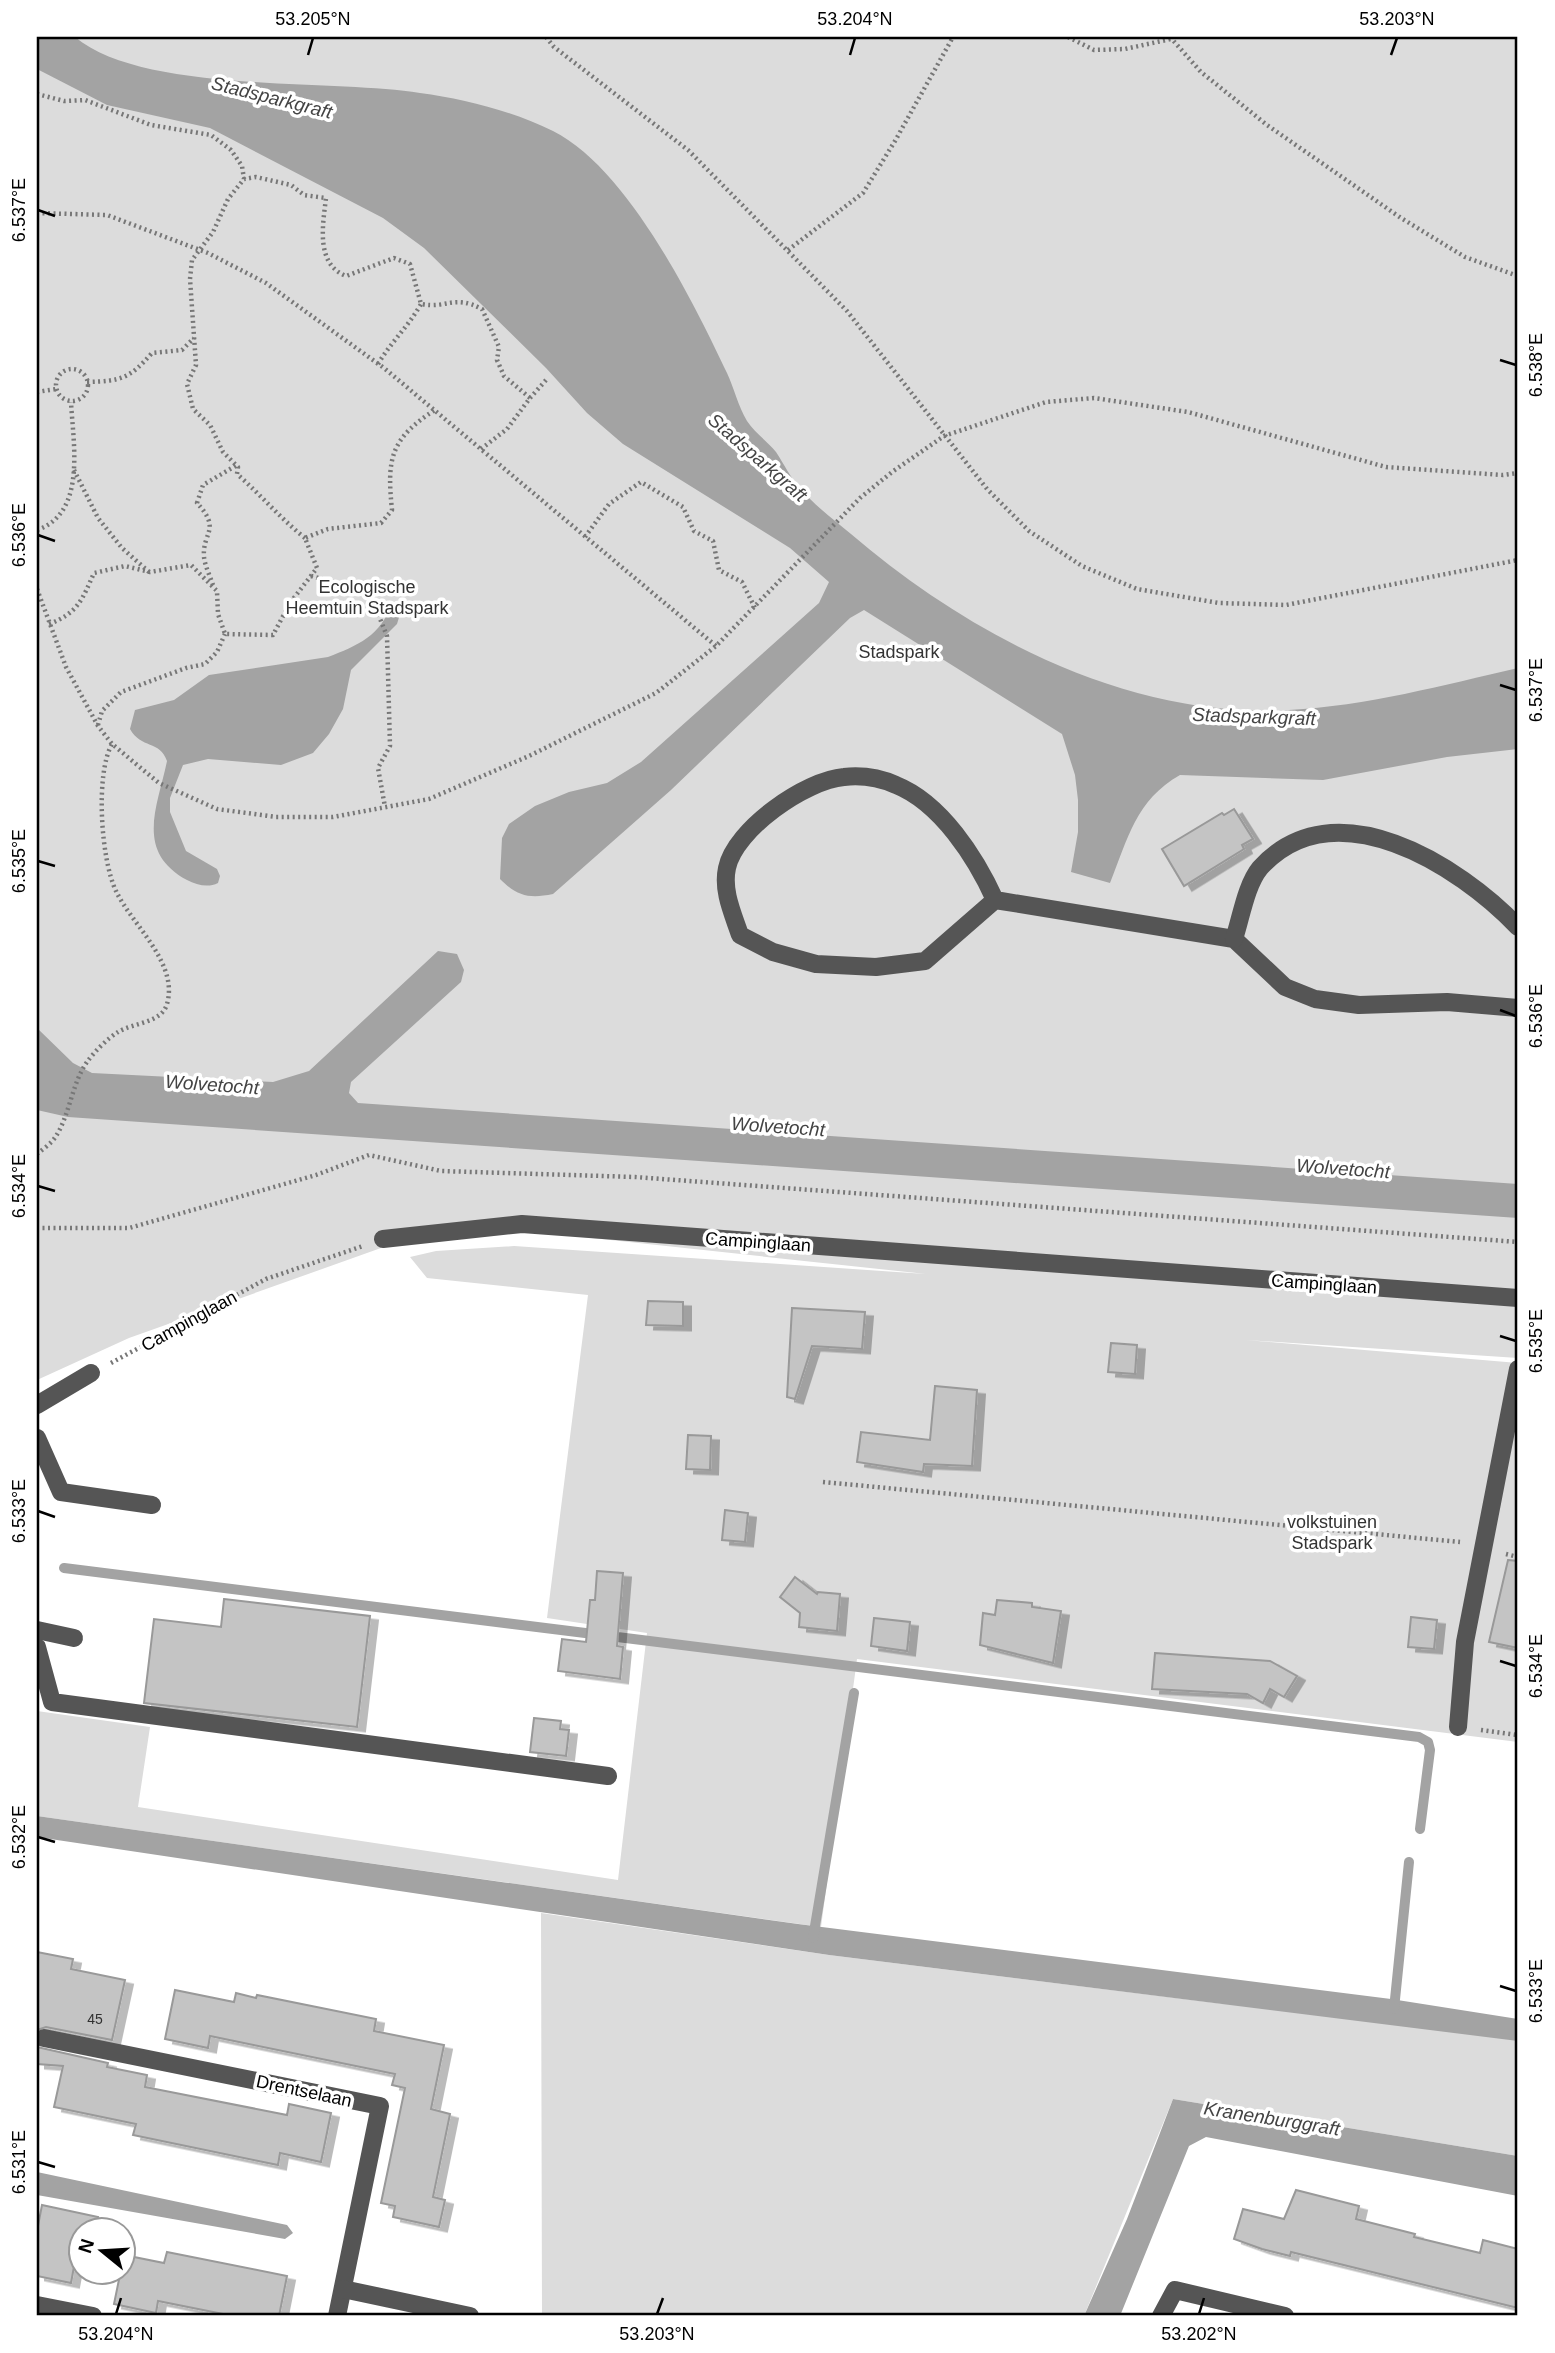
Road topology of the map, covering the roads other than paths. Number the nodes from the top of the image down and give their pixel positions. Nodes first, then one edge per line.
1 (995, 900) junction
2 (1518, 927) edge
3 (1234, 939) junction
4 (1518, 1007) edge
5 (383, 1239) road end
6 (1518, 1298) edge
7 (1518, 1369) edge
8 (91, 1373) road end
9 (37, 1405) edge
10 (37, 1438) edge
11 (152, 1506) dead end
12 (37, 1630) edge
13 (74, 1638) dead end
14 (37, 1647) edge
15 (1458, 1727) road end
16 (608, 1776) dead end
17 (44, 2038) dead end
18 (343, 2289) junction
19 (37, 2305) edge
20 (93, 2316) edge
21 (337, 2316) edge
22 (470, 2316) edge
23 (1161, 2316) edge
24 (1285, 2316) edge

1 - 1 street
1 - 3 street
2 - 3 street
3 - 4 street
5 - 6 street, Campinglaan
7 - 15 street
8 - 9 street
10 - 11 street
12 - 13 street
14 - 16 street
17 - 18 street, Drentselaan
18 - 21 street, Drentselaan
18 - 22 street
19 - 20 street
23 - 24 street

